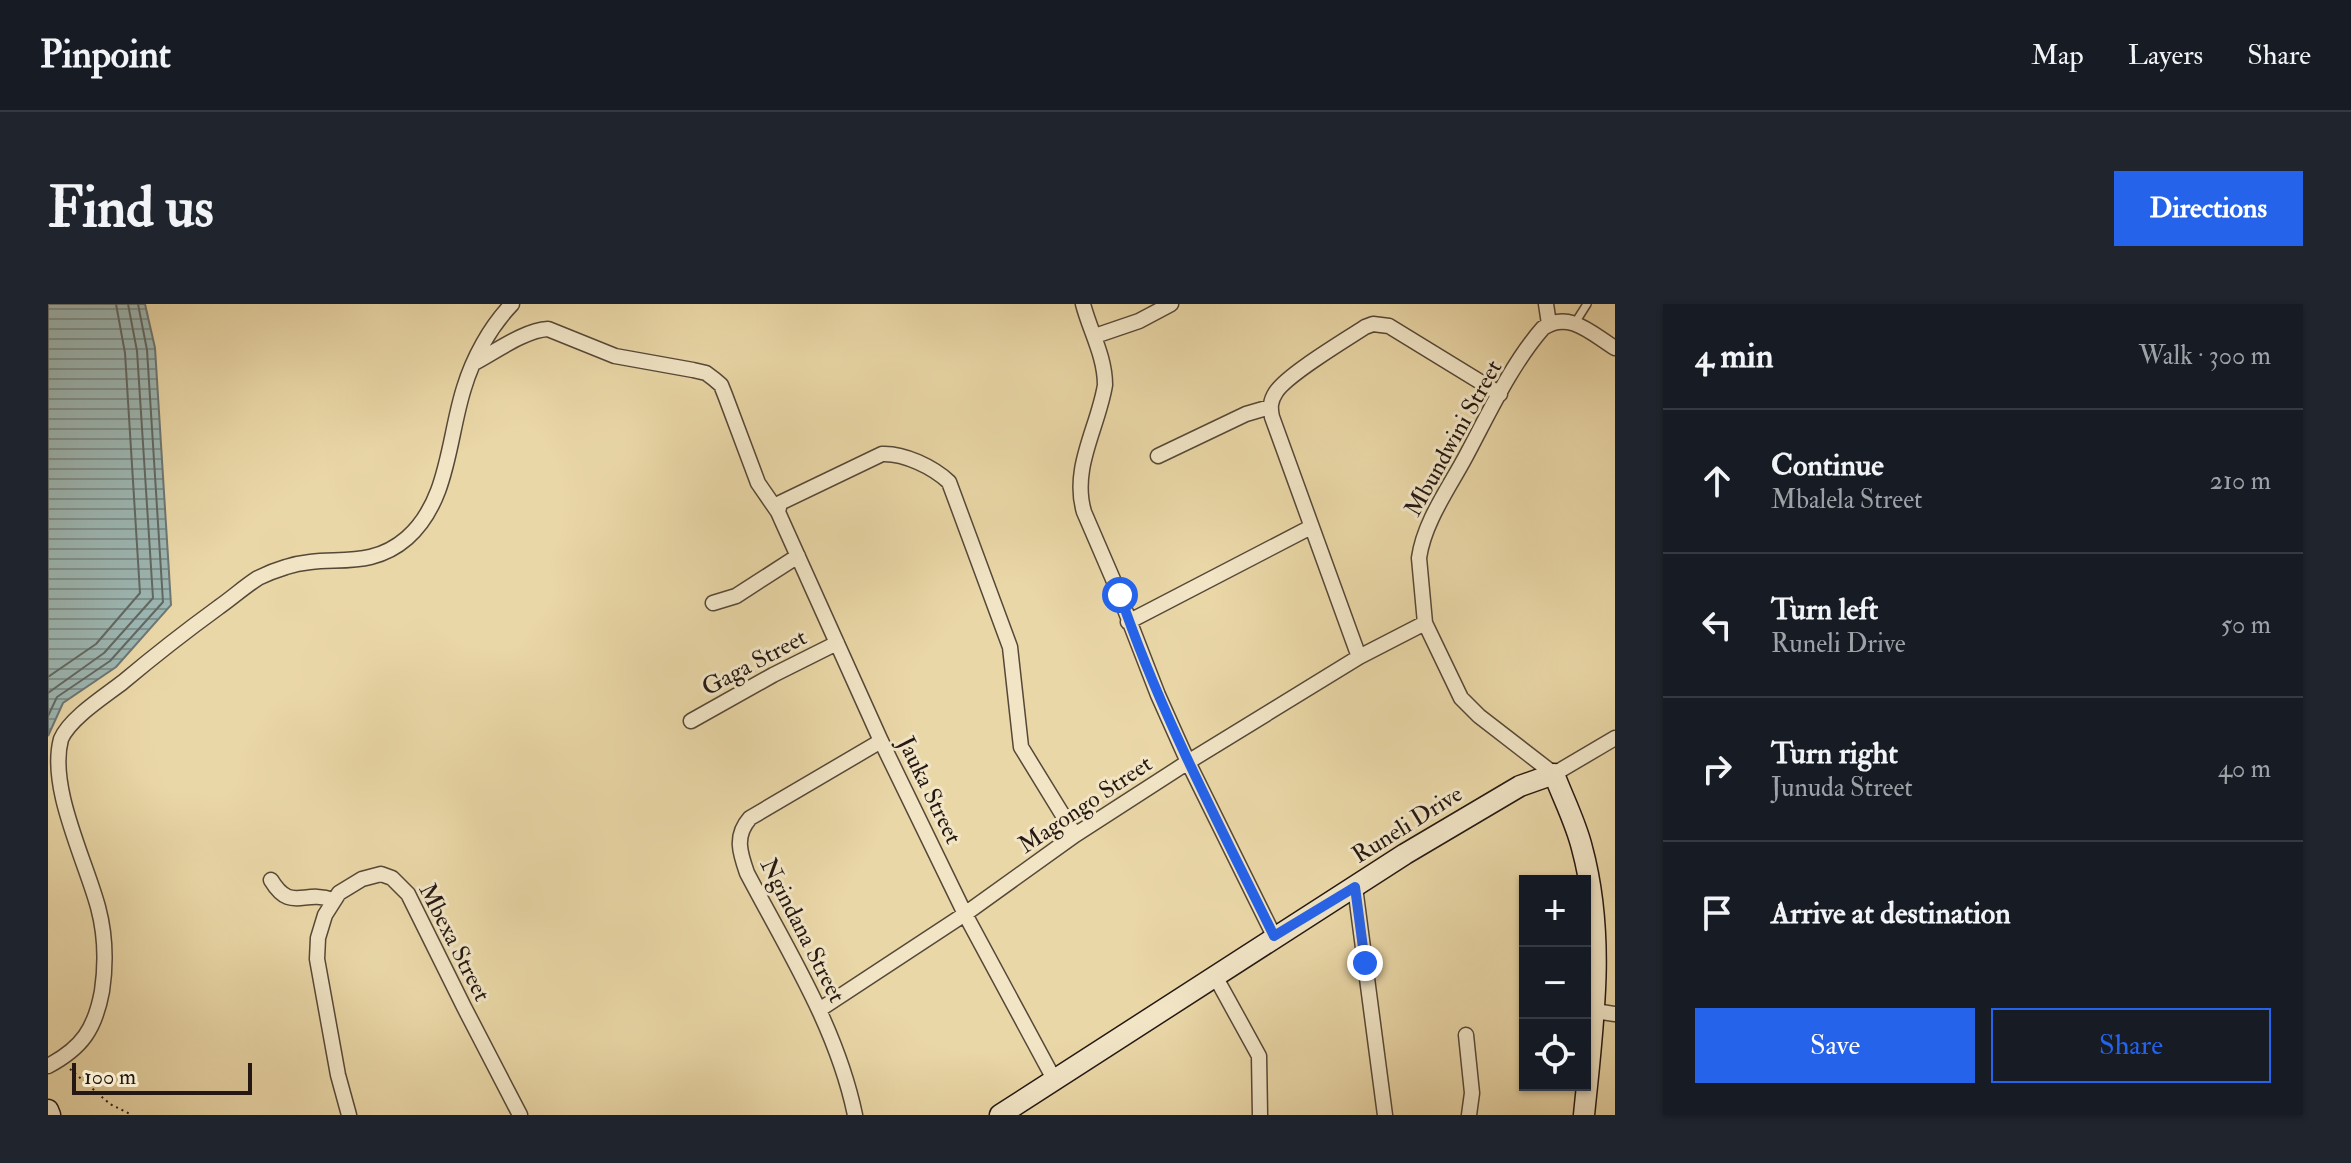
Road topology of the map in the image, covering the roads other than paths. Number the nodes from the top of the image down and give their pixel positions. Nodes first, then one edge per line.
1 (512, 304) edge
2 (1083, 304) edge
3 (1171, 304) edge
4 (1546, 304) edge
5 (1587, 304) edge
6 (1575, 323) junction
7 (1549, 324) junction
8 (1095, 336) junction
9 (1615, 348) edge
10 (474, 363) junction
11 (1500, 394) junction
12 (1270, 407) junction
13 (1158, 456) dead end
14 (778, 512) junction
15 (1311, 527) junction
16 (798, 556) junction
17 (713, 603) dead end
18 (1128, 622) junction
19 (1425, 623) junction
20 (837, 643) junction
21 (1359, 657) junction
22 (691, 721) dead end
23 (1615, 738) edge
24 (881, 741) junction
25 (1188, 762) junction
26 (1554, 774) junction
27 (1075, 835) junction
28 (271, 880) dead end
29 (1355, 887) junction
30 (333, 900) junction
31 (965, 914) junction
32 (1274, 936) junction
33 (1215, 976) junction
34 (819, 1010) junction
35 (1605, 1012) edge
36 (1466, 1035) dead end
37 (54, 1063) edge
38 (1055, 1081) junction
39 (349, 1115) edge
40 (520, 1115) edge
41 (855, 1115) edge
42 (1000, 1115) edge
43 (1260, 1115) edge
44 (1385, 1115) edge
45 (1469, 1115) edge
46 (1584, 1115) edge

1 - 10 street
2 - 8 street
3 - 8 street
4 - 7 street
5 - 6 lane
6 - 7 street
6 - 9 street
7 - 11 street, Mbundwini Street
8 - 18 street
10 - 14 street, Jauka Street
10 - 37 street
11 - 12 street
11 - 19 street, Mbundwini Street
12 - 13 street
12 - 15 street
14 - 16 street, Jauka Street
14 - 27 street
15 - 18 street
15 - 21 street
16 - 17 street
16 - 20 street, Jauka Street
18 - 25 street
19 - 21 street, Magongo Street
19 - 26 street, Mbundwini Street
20 - 22 street, Gaga Street
20 - 24 street, Jauka Street
21 - 25 street, Magongo Street
23 - 26 street
24 - 31 street, Jauka Street
24 - 34 street, Ngindana Street
25 - 27 street, Magongo Street
25 - 32 street
26 - 29 street, Runeli Drive
26 - 35 street
27 - 31 street, Magongo Street
28 - 30 street
29 - 32 street, Runeli Drive
29 - 44 street
30 - 39 street
30 - 40 street, Mbexa Street
31 - 34 street, Magongo Street
31 - 38 street, Jauka Street
32 - 33 street, Runeli Drive
33 - 38 street, Runeli Drive
33 - 43 street
34 - 41 street, Ngindana Street
35 - 46 street
36 - 45 street
38 - 42 street, Runeli Drive

